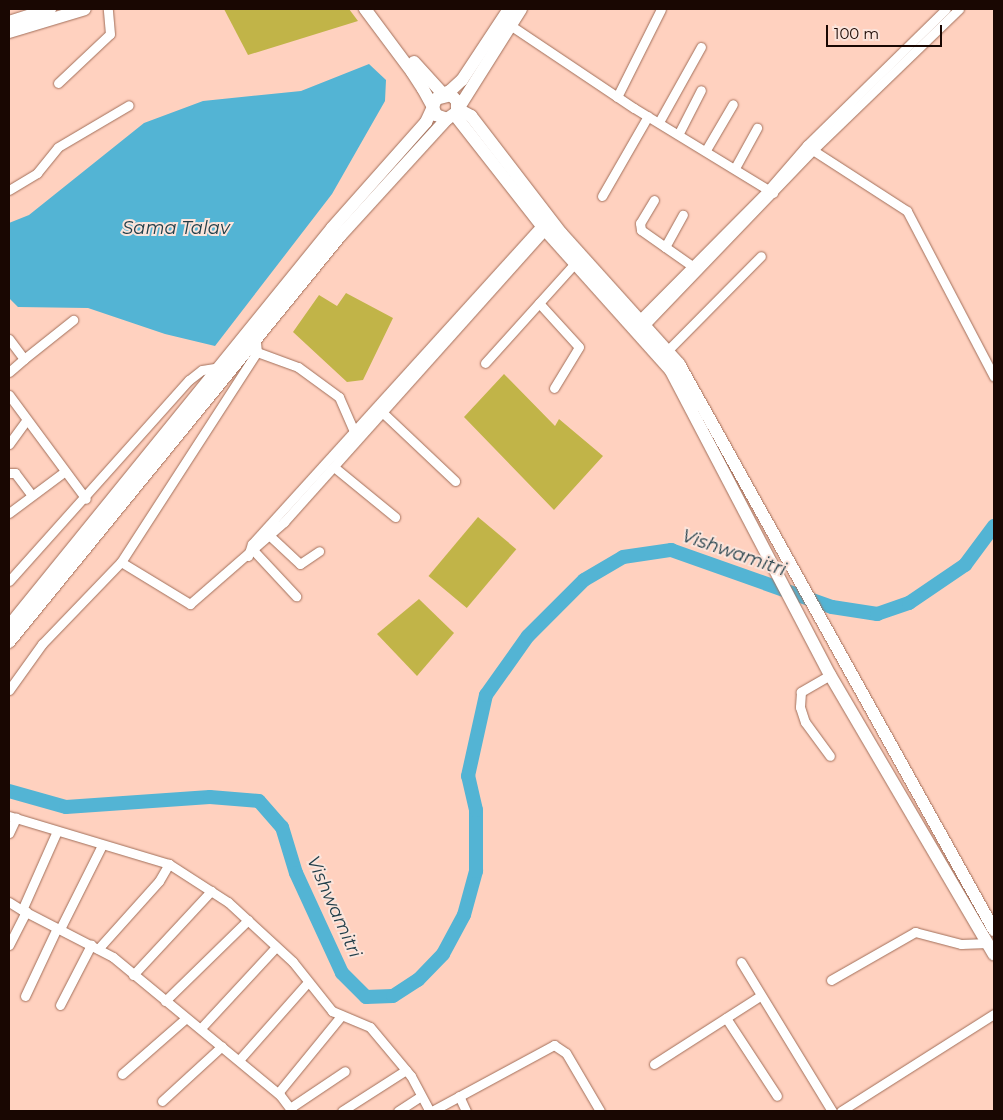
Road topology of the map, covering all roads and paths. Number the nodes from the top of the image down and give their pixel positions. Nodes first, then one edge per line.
1 (50, 9) edge
2 (85, 9) edge
3 (108, 9) edge
4 (365, 9) edge
5 (375, 9) edge
6 (509, 9) edge
7 (521, 9) edge
8 (661, 9) edge
9 (946, 9) edge
10 (959, 9) edge
11 (9, 22) edge
12 (510, 25) junction
13 (9, 32) edge
14 (701, 47) dead end
15 (58, 83) dead end
16 (701, 90) dead end
17 (443, 94) junction
18 (617, 97) junction
19 (733, 104) dead end
20 (130, 105) dead end
21 (433, 107) junction
22 (453, 114) junction
23 (648, 116) junction
24 (659, 122) junction
25 (757, 128) dead end
26 (679, 133) junction
27 (809, 148) junction
28 (706, 150) junction
29 (735, 168) junction
30 (375, 188) junction
31 (9, 190) edge
32 (771, 191) junction
33 (602, 196) dead end
34 (654, 200) dead end
35 (683, 215) dead end
36 (345, 221) junction
37 (547, 224) junction
38 (665, 247) junction
39 (761, 256) dead end
40 (575, 263) junction
41 (693, 267) junction
42 (539, 303) junction
43 (73, 320) dead end
44 (638, 322) junction
45 (9, 339) edge
46 (257, 347) junction
47 (435, 348) junction
48 (668, 350) junction
49 (24, 359) junction
50 (485, 363) dead end
51 (221, 367) junction
52 (9, 372) edge
53 (994, 377) edge
54 (554, 388) dead end
55 (9, 395) edge
56 (377, 406) junction
57 (384, 414) junction
58 (26, 422) junction
59 (354, 432) junction
60 (359, 441) junction
61 (9, 444) edge
62 (334, 467) junction
63 (64, 472) junction
64 (9, 473) edge
65 (454, 481) dead end
66 (750, 493) junction
67 (31, 494) junction
68 (738, 498) junction
69 (86, 499) junction
70 (9, 513) edge
71 (395, 517) dead end
72 (270, 536) junction
73 (319, 551) dead end
74 (251, 553) junction
75 (121, 562) junction
76 (9, 580) edge
77 (296, 596) dead end
78 (9, 626) edge
79 (9, 642) edge
80 (830, 675) junction
81 (9, 690) edge
82 (830, 756) dead end
83 (12, 817) edge
84 (57, 831) junction
85 (9, 833) edge
86 (102, 845) junction
87 (169, 864) junction
88 (954, 869) junction
89 (211, 891) junction
90 (972, 900) junction
91 (9, 902) edge
92 (24, 911) junction
93 (248, 920) junction
94 (59, 929) junction
95 (994, 930) edge
96 (9, 945) edge
97 (94, 947) junction
98 (276, 947) junction
99 (991, 948) edge
100 (741, 962) dead end
101 (133, 975) junction
102 (831, 980) dead end
103 (308, 982) junction
104 (25, 996) dead end
105 (760, 996) junction
106 (165, 1001) junction
107 (60, 1005) dead end
108 (994, 1014) edge
109 (341, 1016) junction
110 (186, 1018) junction
111 (726, 1018) junction
112 (201, 1028) junction
113 (222, 1046) junction
114 (239, 1060) junction
115 (654, 1064) dead end
116 (406, 1070) junction
117 (345, 1071) dead end
118 (122, 1074) dead end
119 (278, 1093) junction
120 (421, 1096) junction
121 (459, 1096) junction
122 (777, 1096) dead end
123 (162, 1101) dead end
124 (291, 1110) edge
125 (342, 1111) edge
126 (398, 1111) edge
127 (431, 1111) edge
128 (466, 1111) edge
129 (600, 1111) edge
130 (832, 1111) edge
131 (841, 1111) edge

1 - 11 main road
2 - 13 main road
3 - 15 street
4 - 21 main road
5 - 17 main road
6 - 17 main road
7 - 12 main road
8 - 18 street
9 - 27 street
10 - 27 street
12 - 18 street
12 - 22 main road
14 - 24 street
16 - 26 street
17 - 21 main road
17 - 22 main road
18 - 23 street
19 - 28 street
20 - 31 street
21 - 22 main road
21 - 30 main road
22 - 30 main road
22 - 37 main road
23 - 24 street
23 - 33 street
24 - 26 street
25 - 29 street
26 - 28 street
27 - 32 street
27 - 53 street
28 - 29 street
29 - 32 street
30 - 36 main road
32 - 41 street
34 - 38 street
35 - 38 street
36 - 46 main road
36 - 51 main road
37 - 40 main road
37 - 44 main road
37 - 47 street
38 - 41 street
39 - 48 street
40 - 42 street
40 - 44 main road
41 - 44 street
42 - 50 street
42 - 54 street
43 - 49 street
44 - 48 main road
44 - 68 main road
45 - 49 street
46 - 59 street
46 - 75 street
46 - 79 main road
47 - 56 street
47 - 57 street
48 - 66 main road
49 - 52 street
51 - 69 street
51 - 78 main road
55 - 58 street
56 - 57 street
56 - 59 street
57 - 60 street
57 - 65 street
58 - 61 street
58 - 63 street
59 - 60 street
59 - 74 street
60 - 62 street
62 - 71 street
62 - 72 street
63 - 67 street
63 - 69 street
64 - 67 street
66 - 68 main road
66 - 88 main road
67 - 70 street
68 - 80 main road
69 - 76 street
72 - 73 street
72 - 74 street
74 - 75 street
74 - 77 street
75 - 81 street
80 - 82 street
80 - 88 main road
83 - 84 street
83 - 85 street
84 - 86 street
84 - 92 street
86 - 87 street
86 - 94 street
87 - 89 street
87 - 97 street
88 - 90 main road
89 - 93 street
89 - 101 street
90 - 95 main road
90 - 99 main road
91 - 92 street
92 - 94 street
92 - 96 street
93 - 98 street
93 - 106 street
94 - 97 street
94 - 104 street
97 - 101 street
97 - 107 street
98 - 103 street
98 - 112 street
99 - 102 street
100 - 105 street
101 - 106 street
103 - 109 street
103 - 114 street
105 - 111 street
105 - 130 street
106 - 110 street
108 - 131 street
109 - 116 street
109 - 119 street
110 - 112 street
110 - 118 street
111 - 115 street
111 - 122 street
112 - 113 street
113 - 114 street
113 - 123 street
114 - 119 street
116 - 120 street
116 - 125 street
117 - 124 street
119 - 124 street
120 - 126 street
120 - 127 street
121 - 127 street
121 - 128 street
121 - 129 street

